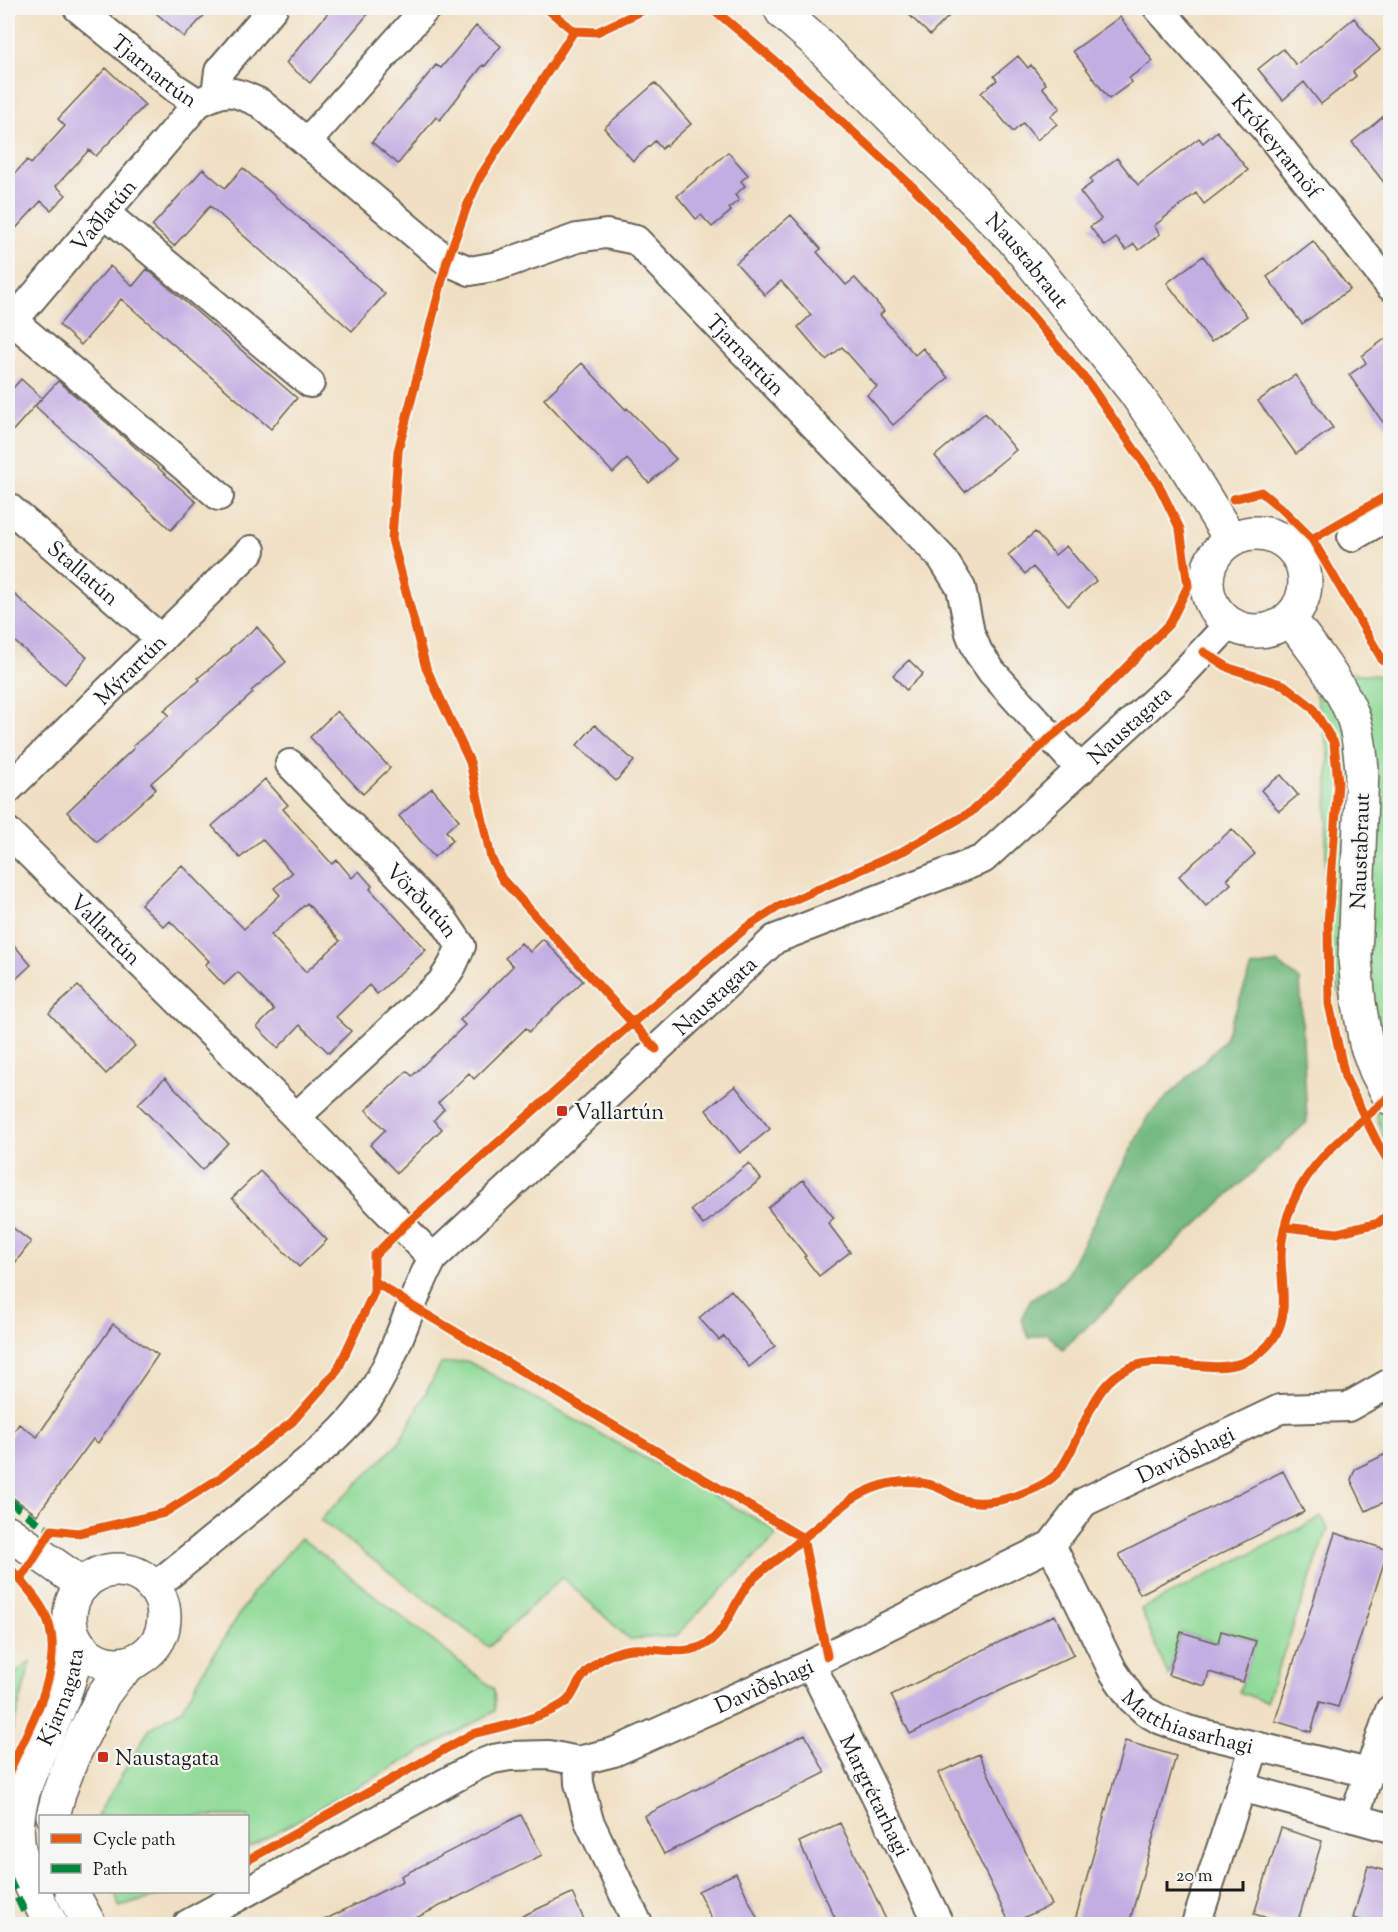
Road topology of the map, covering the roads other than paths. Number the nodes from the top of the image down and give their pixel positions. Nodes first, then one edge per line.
1 (273, 8) edge
2 (426, 8) edge
3 (1158, 8) edge
4 (778, 9) edge
5 (96, 13) edge
6 (207, 99) junction
7 (307, 142) junction
8 (105, 213) junction
9 (1390, 286) edge
10 (10, 324) edge
11 (310, 383) dead end
12 (219, 496) dead end
13 (8, 507) edge
14 (1390, 515) edge
15 (1352, 537) dead end
16 (1231, 540) junction
17 (251, 550) dead end
18 (1289, 618) junction
19 (1230, 623) junction
20 (160, 639) junction
21 (290, 765) dead end
22 (1081, 770) junction
23 (8, 789) edge
24 (8, 832) edge
25 (1390, 1098) edge
26 (296, 1117) junction
27 (433, 1258) junction
28 (1390, 1383) edge
29 (8, 1532) edge
30 (1051, 1545) junction
31 (82, 1585) junction
32 (153, 1587) junction
33 (74, 1637) junction
34 (137, 1660) junction
35 (811, 1664) junction
36 (1390, 1710) edge
37 (1255, 1746) junction
38 (578, 1761) junction
39 (1369, 1773) junction
40 (1241, 1787) junction
41 (53, 1815) edge
42 (1354, 1818) junction
43 (1390, 1828) edge
44 (249, 1891) edge
45 (73, 1893) edge
46 (245, 1893) edge
47 (51, 1924) edge
48 (89, 1924) edge
49 (188, 1924) edge
50 (638, 1924) edge
51 (939, 1924) edge
52 (1196, 1924) edge

1 - 6 street, Tjarnartún
2 - 7 street
3 - 9 street, Krókeyrarnöf
4 - 16 street, Naustabraut
5 - 6 street, Tjarnartún
6 - 7 street, Tjarnartún
6 - 8 street, Vaðlatún
7 - 22 street, Tjarnartún
8 - 10 street, Vaðlatún
8 - 11 street
10 - 12 street
13 - 20 street, Stallatún
14 - 15 street
16 - 18 street
16 - 19 street
17 - 20 street, Mýrartún
18 - 19 street
18 - 25 street, Naustabraut
19 - 22 street, Naustagata
20 - 23 street, Mýrartún
21 - 26 street, Vörðutún
22 - 27 street, Naustagata
24 - 26 street, Vallartún
26 - 27 street, Vallartún
27 - 32 street, Naustagata
28 - 30 street, Daviðshagi
29 - 31 street
30 - 35 street, Daviðshagi
30 - 37 street, Matthiasarhagi
31 - 32 street
31 - 33 street
32 - 34 street
33 - 34 street
33 - 47 street, Kjarnagata
34 - 41 street, Kjarnagata
35 - 38 street, Daviðshagi
35 - 51 street, Margrétarhagi
36 - 39 street
37 - 39 street, Matthiasarhagi
37 - 40 street
38 - 44 street, Daviðshagi
38 - 50 street
39 - 42 street
40 - 42 street, Matthiasarhagi
40 - 52 street
42 - 43 street, Matthiasarhagi
45 - 48 street
46 - 49 street, Daviðshagi

